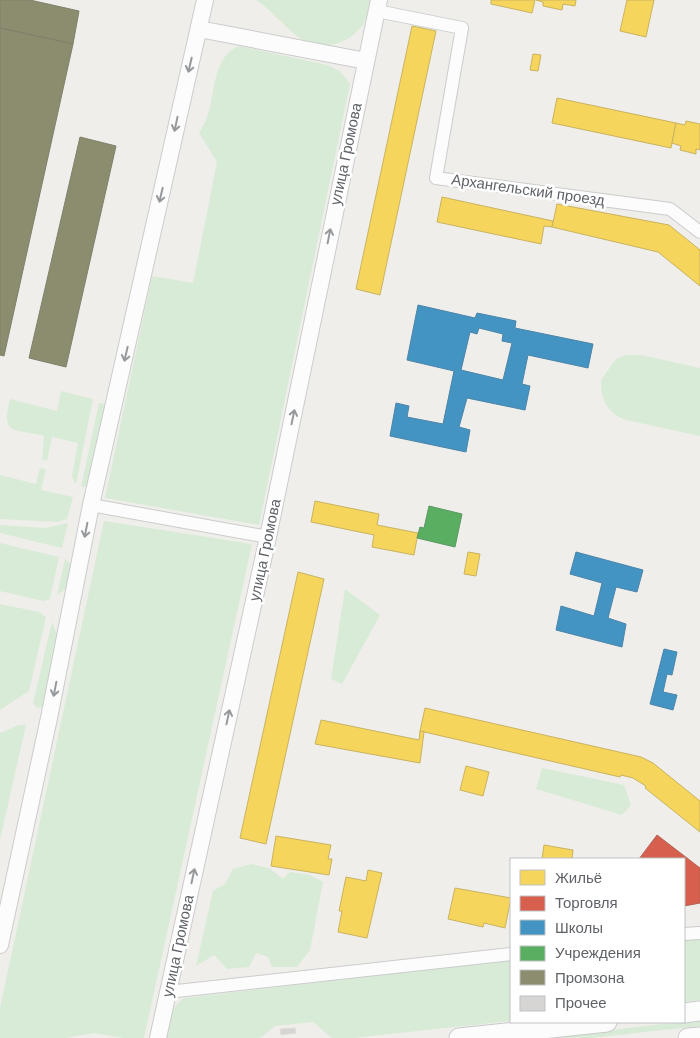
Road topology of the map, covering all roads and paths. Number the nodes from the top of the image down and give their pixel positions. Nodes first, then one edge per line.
1 (205, 0) edge
2 (378, 6) edge
3 (199, 28) junction
4 (366, 61) junction
5 (700, 232) edge
6 (91, 505) junction
7 (268, 537) junction
8 (700, 933) edge
9 (685, 934) edge
10 (0, 945) edge
11 (510, 954) edge
12 (168, 992) junction
13 (700, 1011) edge
14 (685, 1013) edge
15 (598, 1023) edge
16 (700, 1037) edge
17 (158, 1038) edge
18 (459, 1038) edge
19 (688, 1038) edge

1 - 3 street
2 - 4 street, улица Громова
2 - 5 street, Архангельский проезд
3 - 4 street
3 -> 6 street
7 -> 4 street, улица Громова
6 - 7 street
6 -> 10 street
12 -> 7 street, улица Громова
8 - 9 street
11 - 12 street
12 - 17 street, улица Громова
13 - 14 main road
15 - 18 main road
16 - 19 main road

